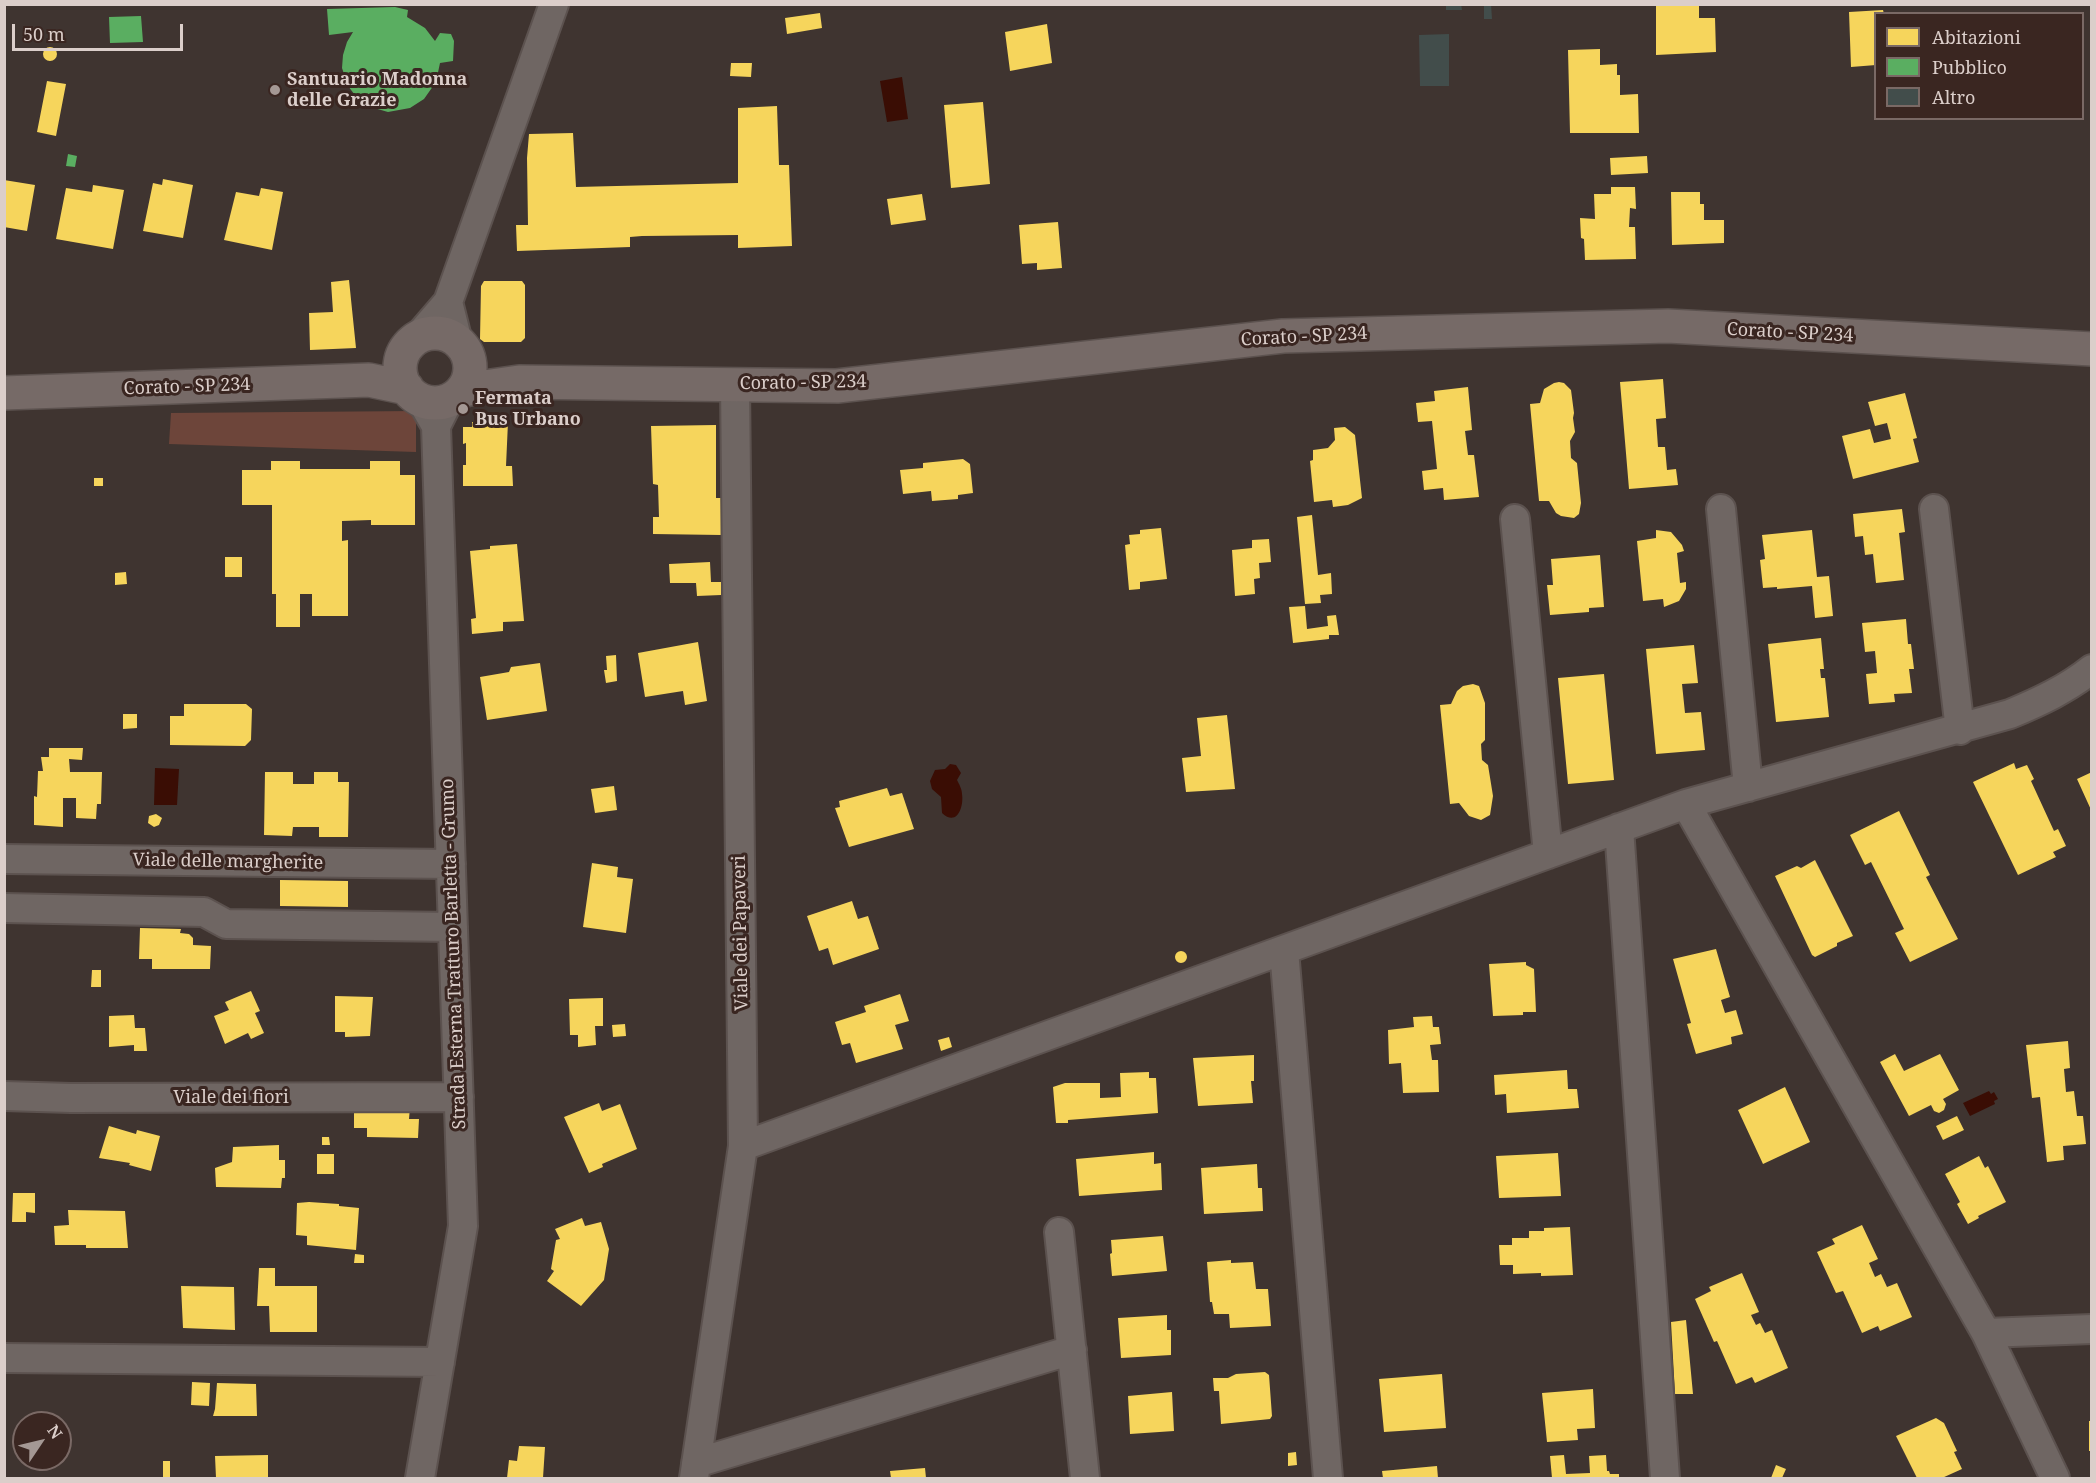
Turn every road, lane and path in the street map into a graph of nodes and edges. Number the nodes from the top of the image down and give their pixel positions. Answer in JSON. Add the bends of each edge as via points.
{"nodes":[{"id":1,"x":554,"y":4,"type":"edge"},
{"id":2,"x":448,"y":302,"type":"junction"},
{"id":3,"x":410,"y":347,"type":"junction"},
{"id":4,"x":463,"y":349,"type":"junction"},
{"id":5,"x":2091,"y":349,"type":"edge"},
{"id":6,"x":369,"y":380,"type":"junction"},
{"id":7,"x":519,"y":382,"type":"junction"},
{"id":8,"x":735,"y":384,"type":"junction"},
{"id":9,"x":4,"y":393,"type":"edge"},
{"id":10,"x":435,"y":401,"type":"junction"},
{"id":11,"x":1721,"y":509,"type":"dead end"},
{"id":12,"x":1934,"y":509,"type":"dead end"},
{"id":13,"x":1515,"y":519,"type":"dead end"},
{"id":14,"x":2091,"y":669,"type":"edge"},
{"id":15,"x":1960,"y":730,"type":"junction"},
{"id":16,"x":1748,"y":787,"type":"junction"},
{"id":17,"x":1686,"y":804,"type":"junction"},
{"id":18,"x":1619,"y":828,"type":"junction"},
{"id":19,"x":1548,"y":854,"type":"junction"},
{"id":20,"x":4,"y":859,"type":"edge"},
{"id":21,"x":451,"y":864,"type":"junction"},
{"id":22,"x":4,"y":908,"type":"edge"},
{"id":23,"x":453,"y":927,"type":"junction"},
{"id":24,"x":1284,"y":950,"type":"junction"},
{"id":25,"x":4,"y":1096,"type":"edge"},
{"id":26,"x":459,"y":1097,"type":"junction"},
{"id":27,"x":743,"y":1146,"type":"junction"},
{"id":28,"x":1059,"y":1233,"type":"dead end"},
{"id":29,"x":2091,"y":1329,"type":"edge"},
{"id":30,"x":1986,"y":1334,"type":"junction"},
{"id":31,"x":1072,"y":1350,"type":"junction"},
{"id":32,"x":4,"y":1358,"type":"edge"},
{"id":33,"x":440,"y":1362,"type":"junction"},
{"id":34,"x":695,"y":1471,"type":"edge"},
{"id":35,"x":420,"y":1479,"type":"edge"},
{"id":36,"x":1085,"y":1479,"type":"edge"},
{"id":37,"x":1328,"y":1479,"type":"edge"},
{"id":38,"x":1665,"y":1479,"type":"edge"},
{"id":39,"x":2055,"y":1479,"type":"edge"}],
"edges":[{"from":1,"to":2,"type":"street"},
{"from":2,"to":3,"type":"street"},
{"from":2,"to":4,"type":"street"},
{"from":3,"to":4,"type":"main road","name":"Corato - SP 234","via":[[427,334],[438,333],[449,336]]},
{"from":3,"to":6,"type":"main road","name":"Corato - SP 234"},
{"from":3,"to":10,"type":"main road","via":[[400,367],[402,378]]},
{"from":4,"to":7,"type":"main road","name":"Corato - SP 234"},
{"from":4,"to":10,"type":"main road","via":[[470,373]]},
{"from":5,"to":8,"type":"main road","name":"Corato - SP 234","via":[[1668,326],[1306,335],[837,387]]},
{"from":6,"to":9,"type":"main road","name":"Corato - SP 234"},
{"from":6,"to":10,"type":"main road","name":"Corato - SP 234"},
{"from":7,"to":8,"type":"main road","name":"Corato - SP 234"},
{"from":7,"to":10,"type":"main road","name":"Corato - SP 234"},
{"from":8,"to":27,"type":"street","name":"Viale dei Papaveri"},
{"from":10,"to":21,"type":"street","name":"Strada Esterna Tratturo Barletta - Grumo"},
{"from":11,"to":16,"type":"street"},
{"from":12,"to":15,"type":"street"},
{"from":13,"to":19,"type":"street"},
{"from":14,"to":15,"type":"street","via":[[2042,701]]},
{"from":15,"to":16,"type":"street"},
{"from":16,"to":17,"type":"street"},
{"from":17,"to":18,"type":"street"},
{"from":17,"to":30,"type":"street"},
{"from":18,"to":19,"type":"street"},
{"from":18,"to":38,"type":"street"},
{"from":19,"to":24,"type":"street"},
{"from":20,"to":21,"type":"street","name":"Viale delle margherite"},
{"from":21,"to":23,"type":"street","name":"Strada Esterna Tratturo Barletta - Grumo"},
{"from":22,"to":23,"type":"street","via":[[204,912],[226,924]]},
{"from":23,"to":26,"type":"street","name":"Strada Esterna Tratturo Barletta - Grumo"},
{"from":24,"to":27,"type":"street"},
{"from":24,"to":37,"type":"street"},
{"from":25,"to":26,"type":"street","name":"Viale dei fiori"},
{"from":26,"to":33,"type":"street","name":"Strada Esterna Tratturo Barletta - Grumo","via":[[463,1226]]},
{"from":27,"to":34,"type":"street","name":"Viale dei Papaveri"},
{"from":28,"to":31,"type":"street"},
{"from":29,"to":30,"type":"street"},
{"from":30,"to":39,"type":"street"},
{"from":31,"to":34,"type":"street"},
{"from":31,"to":36,"type":"street"},
{"from":32,"to":33,"type":"street"},
{"from":33,"to":35,"type":"street","name":"Strada Esterna Tratturo Barletta - Grumo"}]}
